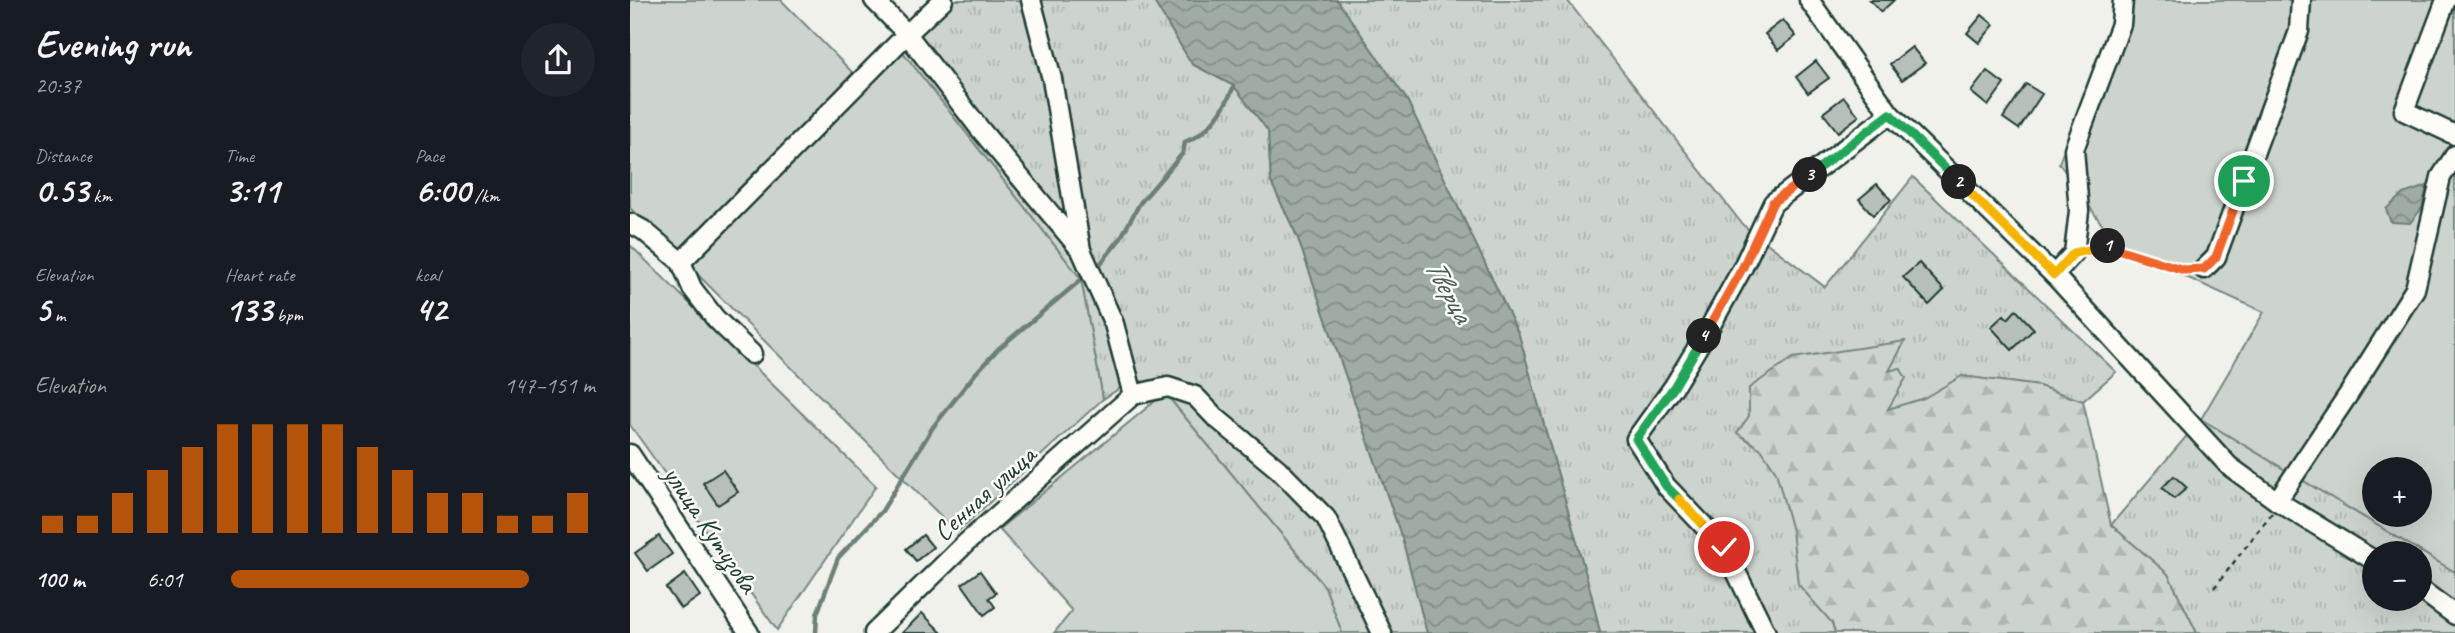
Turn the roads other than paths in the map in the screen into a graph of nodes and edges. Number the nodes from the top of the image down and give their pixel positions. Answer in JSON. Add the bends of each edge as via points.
{"nodes":[{"id":1,"x":874,"y":0,"type":"edge"},
{"id":2,"x":943,"y":0,"type":"edge"},
{"id":3,"x":1031,"y":0,"type":"edge"},
{"id":4,"x":1809,"y":0,"type":"edge"},
{"id":5,"x":2123,"y":0,"type":"edge"},
{"id":6,"x":2301,"y":0,"type":"edge"},
{"id":7,"x":2446,"y":0,"type":"edge"},
{"id":8,"x":907,"y":34,"type":"junction"},
{"id":9,"x":1890,"y":114,"type":"junction"},
{"id":10,"x":2455,"y":135,"type":"edge"},
{"id":11,"x":2455,"y":155,"type":"edge"},
{"id":12,"x":630,"y":223,"type":"edge"},
{"id":13,"x":1081,"y":250,"type":"junction"},
{"id":14,"x":681,"y":262,"type":"junction"},
{"id":15,"x":2204,"y":269,"type":"road end"},
{"id":16,"x":2054,"y":275,"type":"junction"},
{"id":17,"x":752,"y":354,"type":"dead end"},
{"id":18,"x":1133,"y":395,"type":"junction"},
{"id":19,"x":630,"y":454,"type":"edge"},
{"id":20,"x":2277,"y":501,"type":"junction"},
{"id":21,"x":2362,"y":553,"type":"edge"},
{"id":22,"x":2432,"y":598,"type":"edge"},
{"id":23,"x":2455,"y":615,"type":"edge"},
{"id":24,"x":749,"y":633,"type":"edge"},
{"id":25,"x":874,"y":633,"type":"edge"},
{"id":26,"x":1382,"y":633,"type":"edge"},
{"id":27,"x":1766,"y":633,"type":"edge"}],
"edges":[{"from":1,"to":8,"type":"street"},
{"from":2,"to":8,"type":"street"},
{"from":3,"to":13,"type":"street","via":[[1052,79]]},
{"from":4,"to":9,"type":"street"},
{"from":5,"to":16,"type":"street","via":[[2120,24],[2074,149],[2079,211],[2074,253]]},
{"from":6,"to":15,"type":"street","via":[[2299,31],[2290,56],[2216,257]]},
{"from":7,"to":10,"type":"street","via":[[2404,111]]},
{"from":8,"to":13,"type":"street"},
{"from":8,"to":14,"type":"street"},
{"from":9,"to":16,"type":"street"},
{"from":9,"to":27,"type":"street","via":[[1773,202],[1711,325],[1636,439],[1666,486],[1724,547]]},
{"from":11,"to":20,"type":"street","via":[[2441,177],[2415,289]]},
{"from":12,"to":14,"type":"street"},
{"from":13,"to":18,"type":"street","via":[[1114,324]]},
{"from":14,"to":17,"type":"street","via":[[692,288],[715,318]]},
{"from":16,"to":20,"type":"street","via":[[2229,466]]},
{"from":18,"to":25,"type":"street","name":"Сенная улица","via":[[966,543]]},
{"from":18,"to":26,"type":"street","via":[[1168,387],[1195,397],[1278,469],[1326,518]]},
{"from":19,"to":24,"type":"street","name":"улица Кутузова"},
{"from":20,"to":21,"type":"street"},
{"from":22,"to":23,"type":"street"}]}
